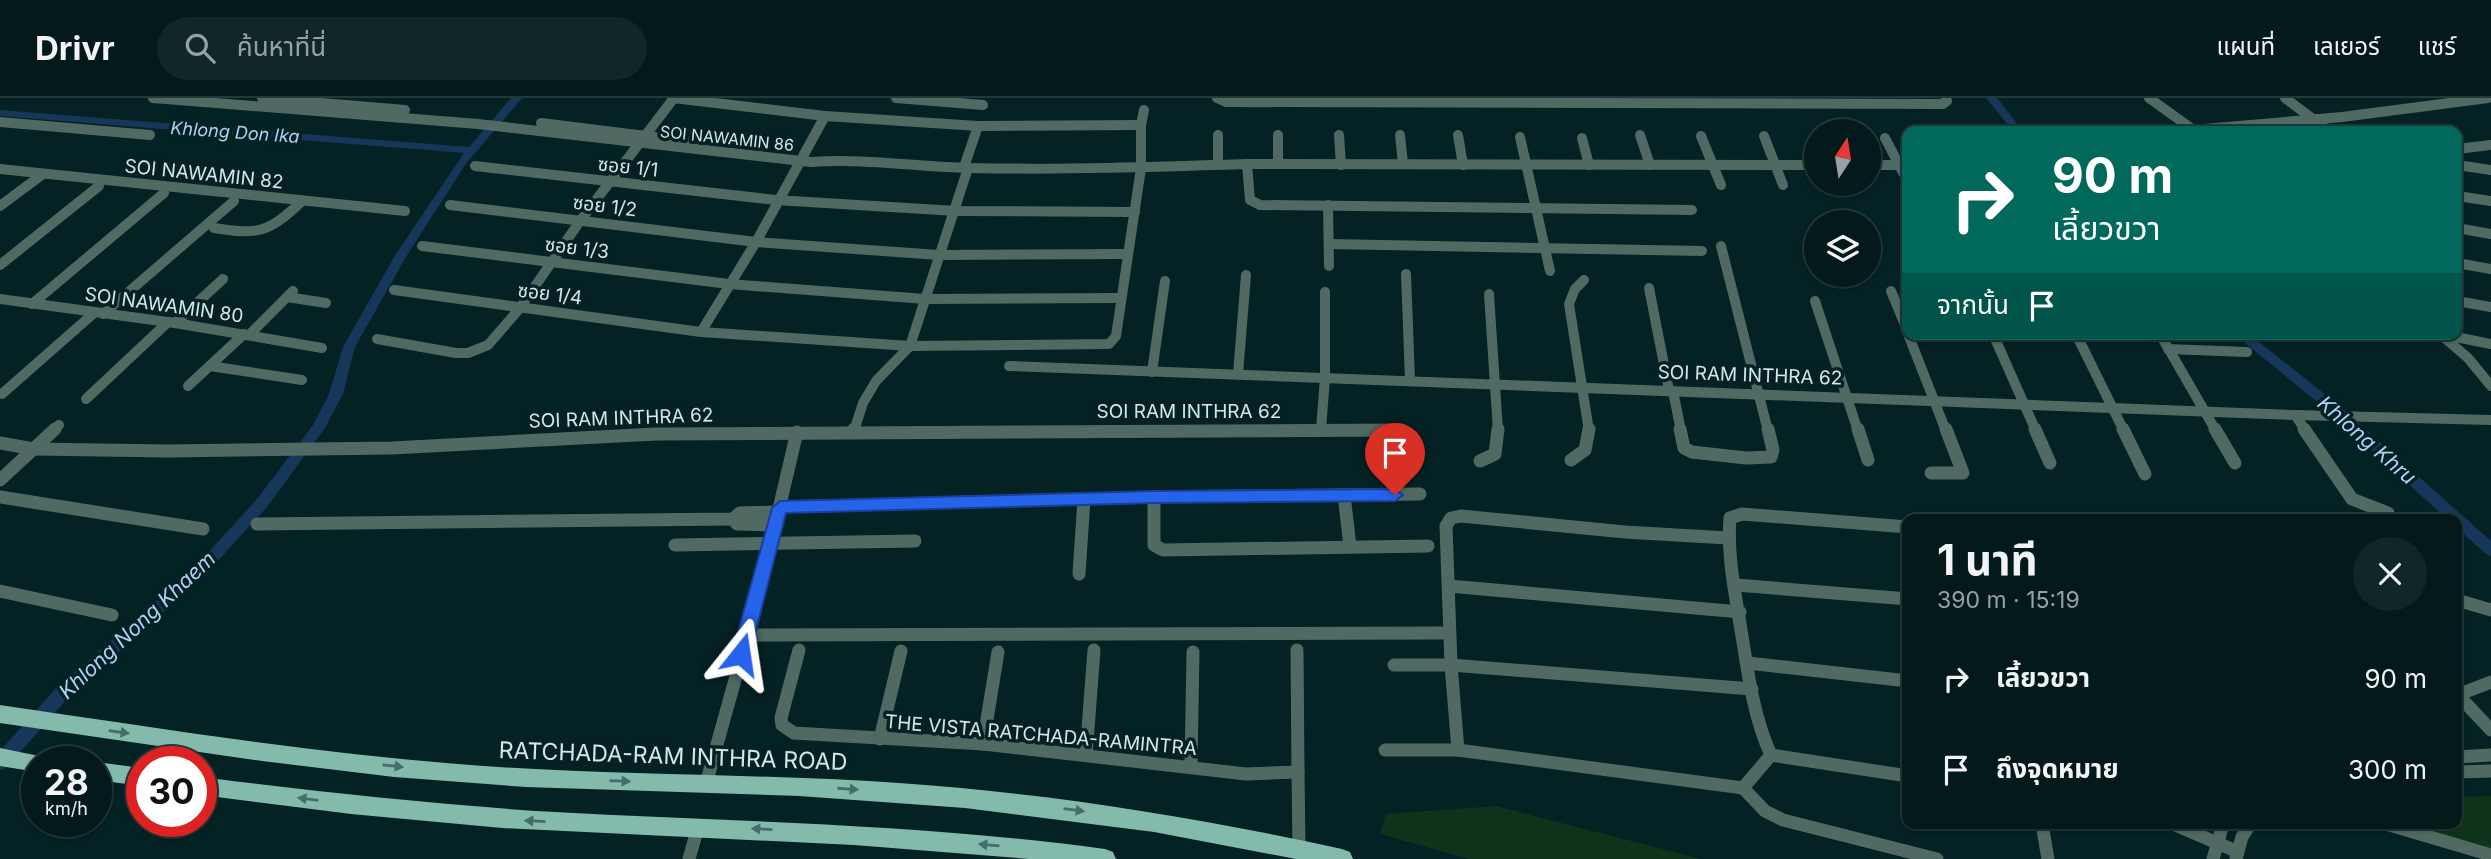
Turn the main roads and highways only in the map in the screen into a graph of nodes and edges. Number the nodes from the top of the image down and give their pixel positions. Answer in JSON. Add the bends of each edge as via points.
{"nodes":[{"id":1,"x":0,"y":714,"type":"edge"},
{"id":2,"x":217,"y":788,"type":"edge"},
{"id":3,"x":1105,"y":859,"type":"edge"},
{"id":4,"x":1342,"y":859,"type":"edge"}],
"edges":[{"from":1,"to":4,"type":"main road","name":"RATCHADA-RAM INTHRA ROAD","one_way":true,"via":[[447,772],[976,799],[1088,812]]},
{"from":3,"to":2,"type":"main road","one_way":true,"via":[[913,837],[461,815]]}]}
